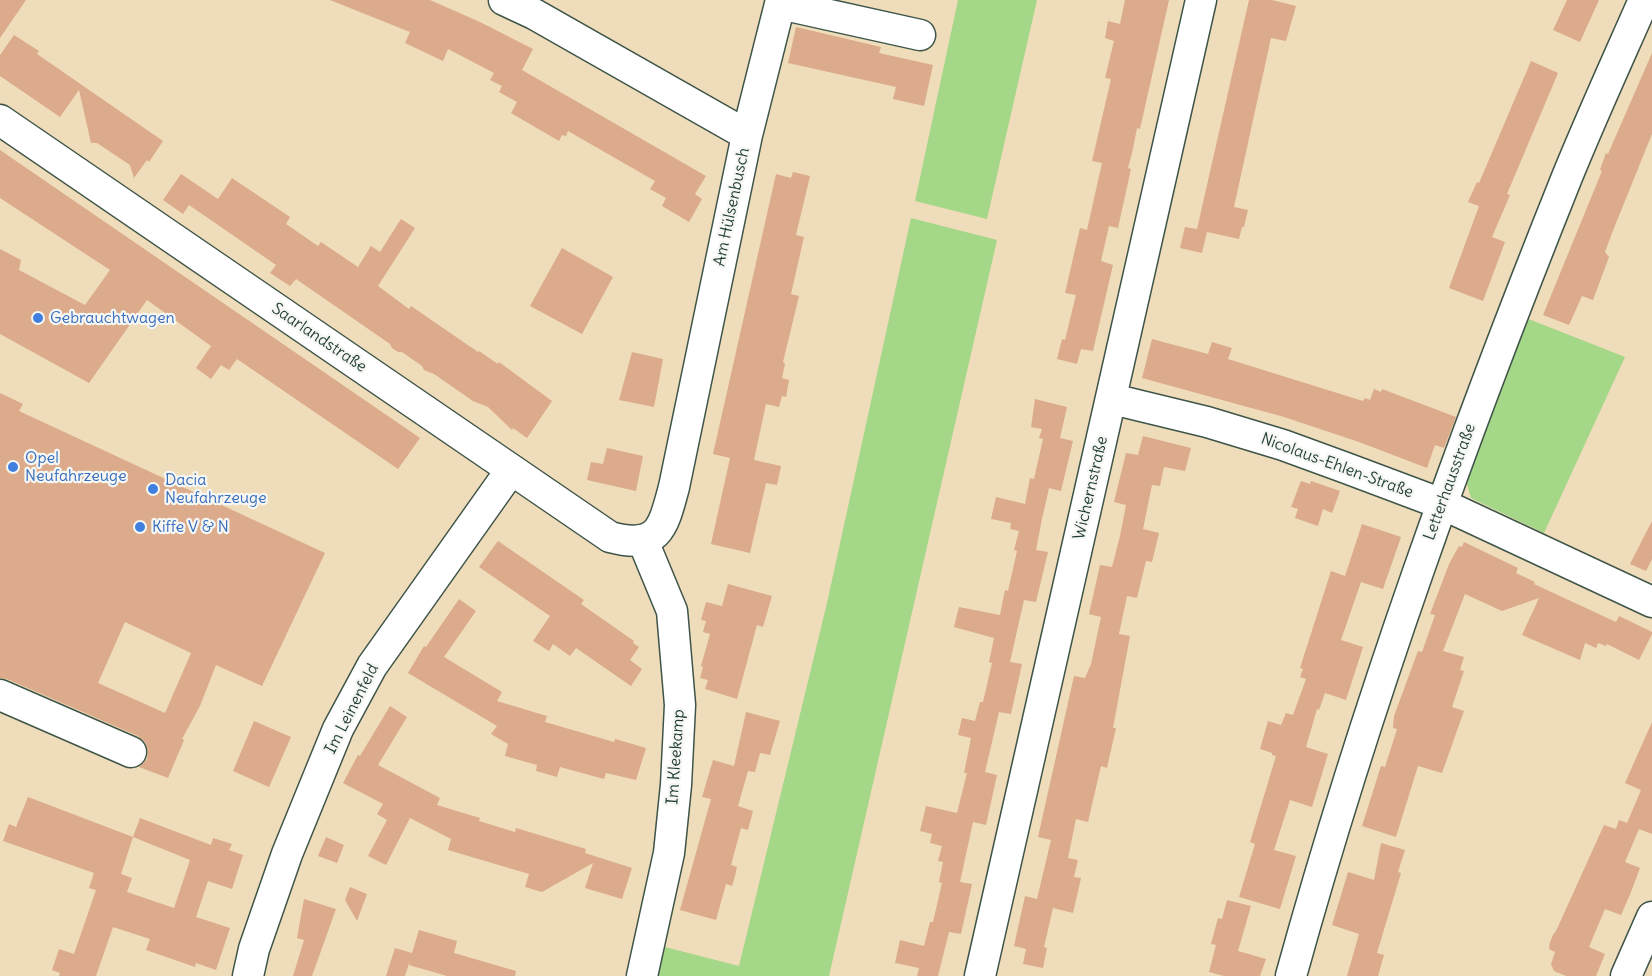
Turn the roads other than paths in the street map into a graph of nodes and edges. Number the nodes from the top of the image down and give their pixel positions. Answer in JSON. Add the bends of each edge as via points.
{"nodes":[{"id":1,"x":504,"y":0,"type":"edge"},
{"id":2,"x":1201,"y":0,"type":"edge"},
{"id":3,"x":1644,"y":0,"type":"edge"},
{"id":4,"x":781,"y":2,"type":"edge"},
{"id":5,"x":920,"y":35,"type":"dead end"},
{"id":6,"x":0,"y":120,"type":"edge"},
{"id":7,"x":747,"y":135,"type":"junction"},
{"id":8,"x":1112,"y":399,"type":"junction"},
{"id":9,"x":511,"y":470,"type":"junction"},
{"id":10,"x":1442,"y":504,"type":"junction"},
{"id":11,"x":643,"y":541,"type":"junction"},
{"id":12,"x":1652,"y":602,"type":"edge"},
{"id":13,"x":0,"y":695,"type":"edge"},
{"id":14,"x":131,"y":752,"type":"dead end"},
{"id":15,"x":1652,"y":917,"type":"edge"},
{"id":16,"x":248,"y":976,"type":"edge"},
{"id":17,"x":642,"y":976,"type":"edge"},
{"id":18,"x":980,"y":976,"type":"edge"},
{"id":19,"x":1291,"y":976,"type":"edge"},
{"id":20,"x":1626,"y":976,"type":"edge"}],
"edges":[{"from":1,"to":7,"type":"street","name":"Am Hülsenbusch"},
{"from":2,"to":8,"type":"street","name":"Wichernstraße"},
{"from":3,"to":10,"type":"street","name":"Letterhausstraße","via":[[1568,175]]},
{"from":4,"to":5,"type":"street"},
{"from":4,"to":7,"type":"street"},
{"from":6,"to":9,"type":"street","name":"Saarlandstraße"},
{"from":7,"to":11,"type":"street","name":"Am Hülsenbusch","via":[[674,487],[664,522]]},
{"from":8,"to":10,"type":"street","name":"Nicolaus-Ehlen-Straße","via":[[1282,445]]},
{"from":8,"to":18,"type":"street","name":"Wichernstraße"},
{"from":9,"to":11,"type":"street","name":"Saarlandstraße","via":[[610,537]]},
{"from":9,"to":16,"type":"street","name":"Im Leinenfeld","via":[[372,666],[338,729],[287,854]]},
{"from":10,"to":12,"type":"street","name":"Nicolaus-Ehlen-Straße"},
{"from":10,"to":19,"type":"street","name":"Letterhausstraße","via":[[1339,811]]},
{"from":11,"to":17,"type":"street","name":"Im Kleekamp","via":[[672,611],[680,705],[669,853]]},
{"from":13,"to":14,"type":"street"},
{"from":15,"to":20,"type":"street"}]}
